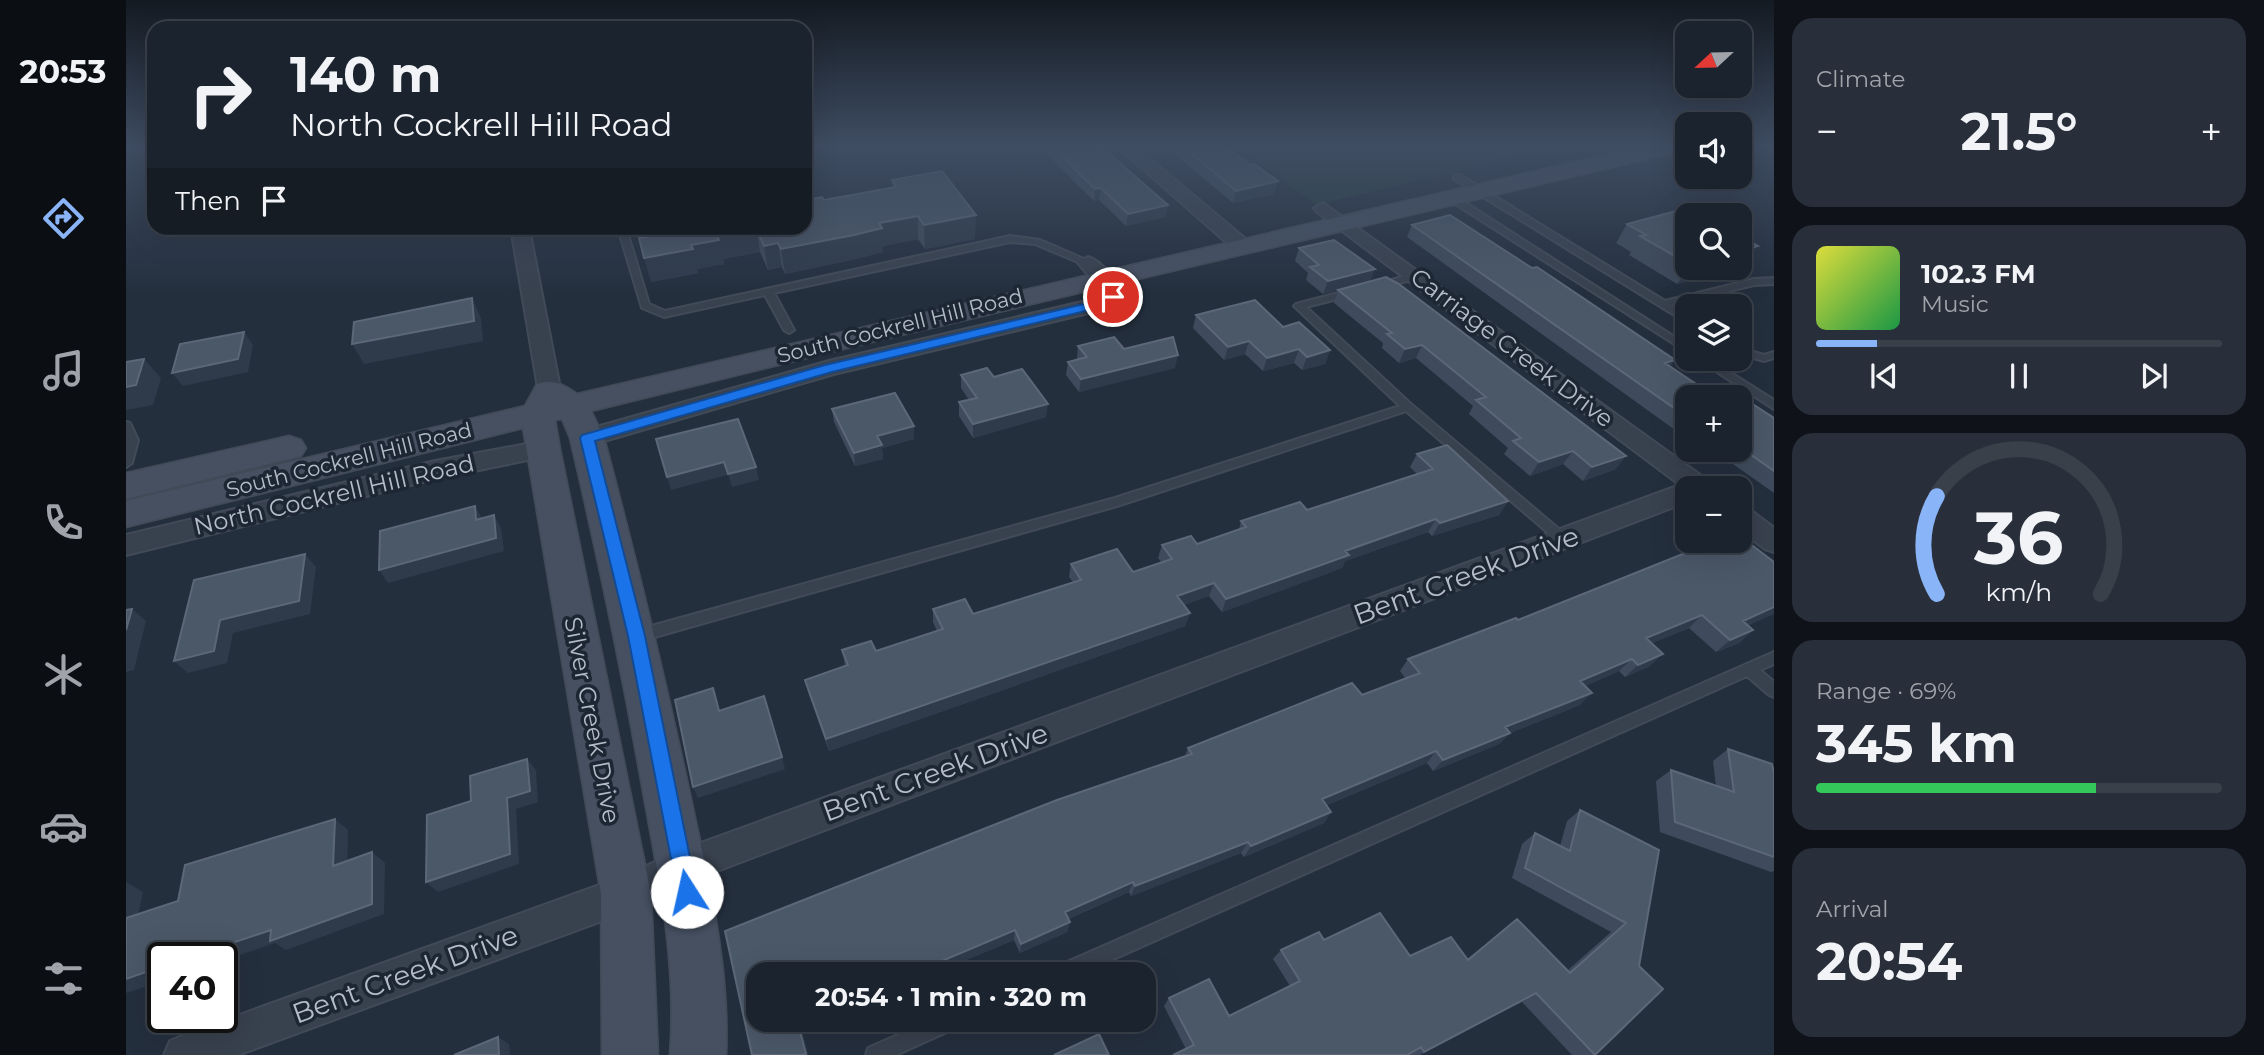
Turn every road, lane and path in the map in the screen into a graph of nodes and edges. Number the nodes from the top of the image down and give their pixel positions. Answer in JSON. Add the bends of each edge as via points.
{"nodes":[{"id":1,"x":1182,"y":194,"type":"edge"},
{"id":2,"x":1431,"y":194,"type":"edge"},
{"id":3,"x":1470,"y":194,"type":"edge"},
{"id":4,"x":1472,"y":194,"type":"edge"},
{"id":5,"x":1332,"y":215,"type":"junction"},
{"id":6,"x":521,"y":235,"type":"edge"},
{"id":7,"x":624,"y":235,"type":"edge"},
{"id":8,"x":1233,"y":238,"type":"junction"},
{"id":9,"x":1095,"y":270,"type":"junction"},
{"id":10,"x":1415,"y":276,"type":"junction"},
{"id":11,"x":1774,"y":281,"type":"edge"},
{"id":12,"x":768,"y":291,"type":"junction"},
{"id":13,"x":1664,"y":304,"type":"junction"},
{"id":14,"x":1675,"y":311,"type":"edge"},
{"id":15,"x":789,"y":330,"type":"junction"},
{"id":16,"x":1675,"y":340,"type":"edge"},
{"id":17,"x":1752,"y":354,"type":"edge"},
{"id":18,"x":1774,"y":355,"type":"edge"},
{"id":19,"x":1721,"y":371,"type":"edge"},
{"id":20,"x":1774,"y":405,"type":"edge"},
{"id":21,"x":1408,"y":407,"type":"junction"},
{"id":22,"x":558,"y":419,"type":"junction"},
{"id":23,"x":126,"y":426,"type":"edge"},
{"id":24,"x":126,"y":463,"type":"edge"},
{"id":25,"x":1684,"y":476,"type":"edge"},
{"id":26,"x":126,"y":486,"type":"edge"},
{"id":27,"x":1675,"y":497,"type":"edge"},
{"id":28,"x":126,"y":514,"type":"edge"},
{"id":29,"x":1752,"y":525,"type":"edge"},
{"id":30,"x":1563,"y":539,"type":"junction"},
{"id":31,"x":1774,"y":542,"type":"edge"},
{"id":32,"x":126,"y":545,"type":"edge"},
{"id":33,"x":636,"y":636,"type":"junction"},
{"id":34,"x":1774,"y":658,"type":"edge"},
{"id":35,"x":1749,"y":669,"type":"junction"},
{"id":36,"x":1774,"y":691,"type":"edge"},
{"id":37,"x":682,"y":867,"type":"junction"},
{"id":38,"x":626,"y":894,"type":"junction"},
{"id":39,"x":1086,"y":962,"type":"edge"},
{"id":40,"x":927,"y":1032,"type":"edge"},
{"id":41,"x":184,"y":1055,"type":"edge"},
{"id":42,"x":630,"y":1055,"type":"edge"},
{"id":43,"x":698,"y":1055,"type":"edge"},
{"id":44,"x":875,"y":1055,"type":"edge"}],
"edges":[{"from":1,"to":8,"type":"street"},
{"from":2,"to":5,"type":"main road","name":"South Cockrell Hill Road"},
{"from":3,"to":16,"type":"lane"},
{"from":4,"to":13,"type":"lane"},
{"from":5,"to":8,"type":"main road","name":"South Cockrell Hill Road"},
{"from":5,"to":10,"type":"street","name":"Carriage Creek Drive"},
{"from":6,"to":22,"type":"street","name":"Silver Creek Drive"},
{"from":7,"to":12,"type":"lane","via":[[645,306],[664,314]]},
{"from":8,"to":9,"type":"main road","name":"South Cockrell Hill Road"},
{"from":9,"to":12,"type":"lane","via":[[1037,242],[1010,239]]},
{"from":9,"to":15,"type":"main road","name":"South Cockrell Hill Road"},
{"from":9,"to":22,"type":"main road","name":"South Cockrell Hill Road"},
{"from":10,"to":21,"type":"lane","via":[[1299,306]]},
{"from":10,"to":25,"type":"street","name":"Carriage Creek Drive"},
{"from":11,"to":13,"type":"lane"},
{"from":12,"to":15,"type":"lane"},
{"from":13,"to":14,"type":"lane"},
{"from":15,"to":22,"type":"main road","name":"South Cockrell Hill Road"},
{"from":17,"to":18,"type":"lane"},
{"from":19,"to":20,"type":"lane"},
{"from":21,"to":30,"type":"lane"},
{"from":21,"to":33,"type":"lane","via":[[1117,502]]},
{"from":22,"to":26,"type":"main road","name":"South Cockrell Hill Road"},
{"from":22,"to":28,"type":"main road","name":"South Cockrell Hill Road"},
{"from":22,"to":32,"type":"street","name":"North Cockrell Hill Road","via":[[435,470]]},
{"from":22,"to":33,"type":"main road","name":"Silver Creek Drive"},
{"from":22,"to":38,"type":"main road","name":"Silver Creek Drive"},
{"from":23,"to":24,"type":"lane","via":[[132,440]]},
{"from":27,"to":30,"type":"street","name":"Bent Creek Drive"},
{"from":29,"to":31,"type":"street"},
{"from":30,"to":37,"type":"street","name":"Bent Creek Drive"},
{"from":33,"to":37,"type":"main road","name":"Silver Creek Drive"},
{"from":34,"to":35,"type":"lane"},
{"from":35,"to":36,"type":"lane"},
{"from":35,"to":39,"type":"lane"},
{"from":37,"to":38,"type":"street","name":"Bent Creek Drive"},
{"from":37,"to":43,"type":"main road","name":"Silver Creek Drive","via":[[696,943]]},
{"from":38,"to":41,"type":"street","name":"Bent Creek Drive"},
{"from":38,"to":42,"type":"main road","name":"Silver Creek Drive"},
{"from":40,"to":44,"type":"lane"}]}
